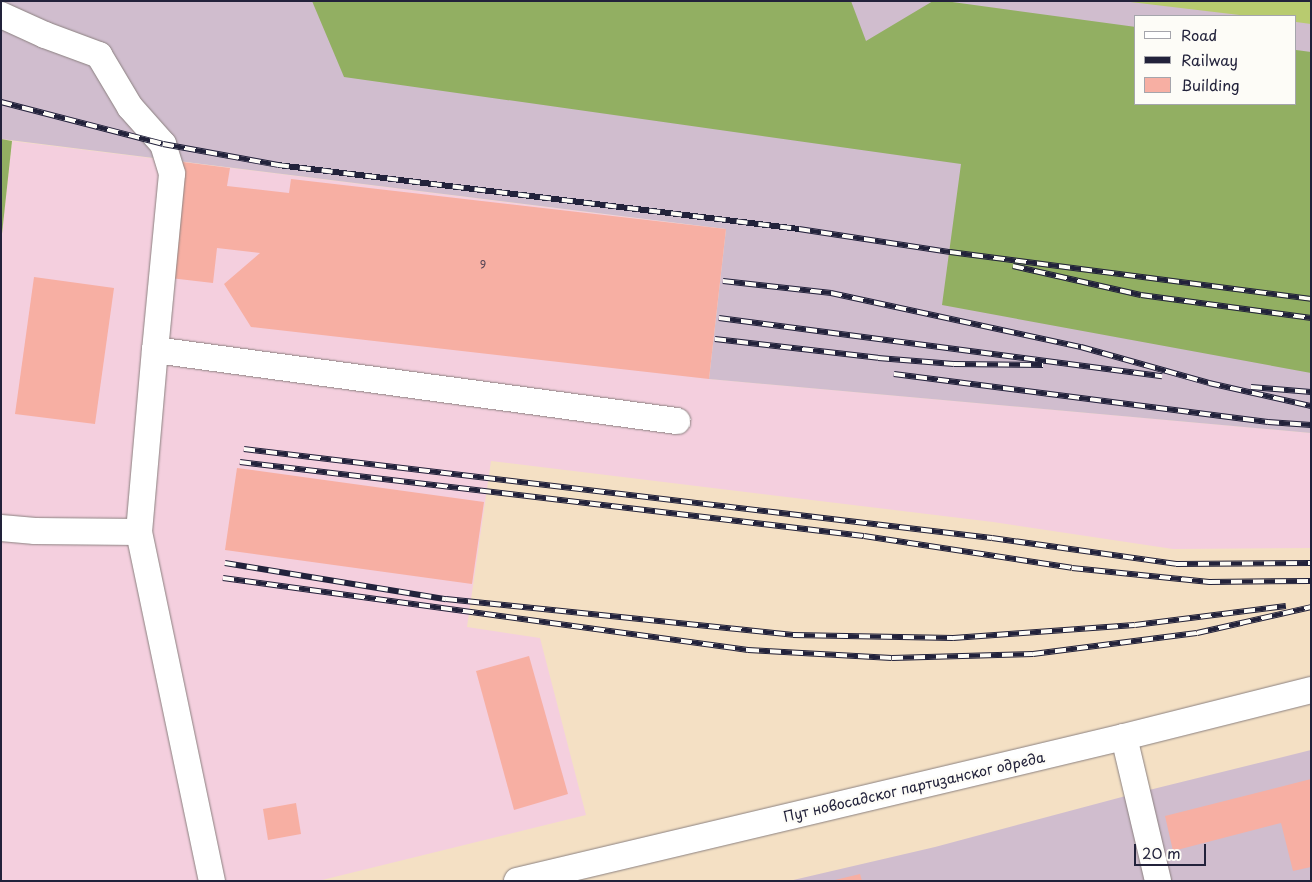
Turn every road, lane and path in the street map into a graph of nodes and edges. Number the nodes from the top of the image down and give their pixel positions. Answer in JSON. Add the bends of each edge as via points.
{"nodes":[{"id":1,"x":1,"y":15,"type":"edge"},
{"id":2,"x":156,"y":350,"type":"junction"},
{"id":3,"x":677,"y":421,"type":"dead end"},
{"id":4,"x":1,"y":528,"type":"edge"},
{"id":5,"x":139,"y":532,"type":"junction"},
{"id":6,"x":1311,"y":690,"type":"edge"},
{"id":7,"x":1124,"y":737,"type":"junction"},
{"id":8,"x":212,"y":881,"type":"edge"},
{"id":9,"x":517,"y":881,"type":"edge"},
{"id":10,"x":1158,"y":881,"type":"edge"}],
"edges":[{"from":1,"to":2,"type":"street","via":[[99,55],[130,107],[163,144],[172,174]]},
{"from":2,"to":3,"type":"street"},
{"from":2,"to":5,"type":"street"},
{"from":4,"to":5,"type":"street","via":[[35,532]]},
{"from":5,"to":8,"type":"street"},
{"from":6,"to":7,"type":"street","name":"Пут новосадског партизанског одреда"},
{"from":7,"to":9,"type":"street","name":"Пут новосадског партизанског одреда"},
{"from":7,"to":10,"type":"street"}]}
